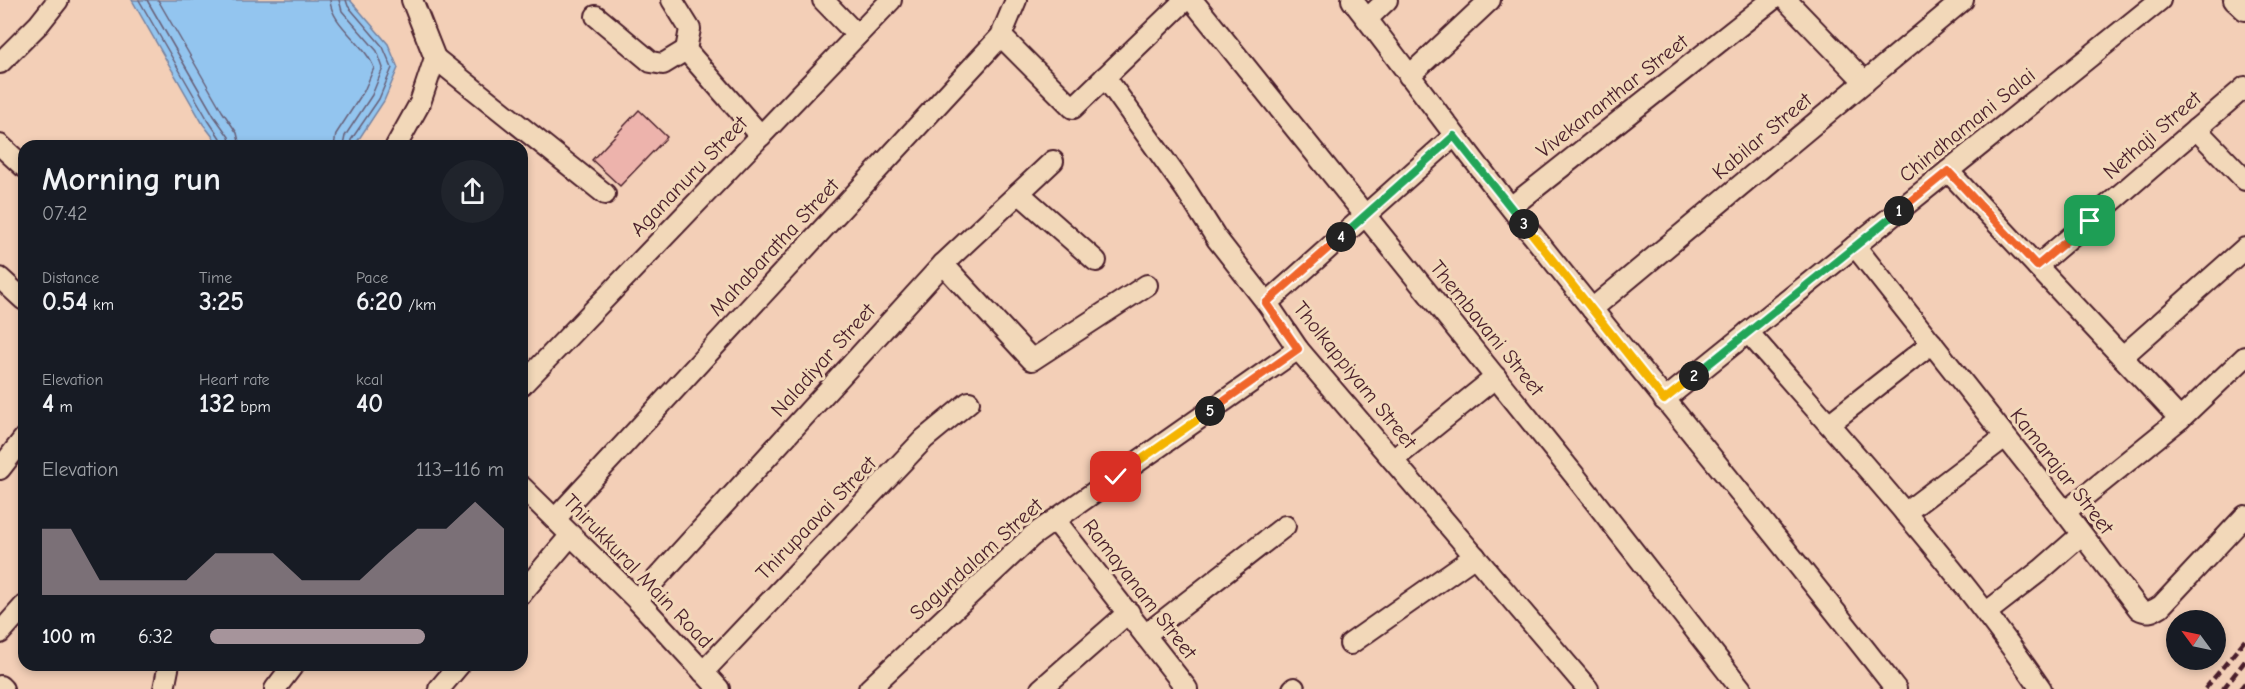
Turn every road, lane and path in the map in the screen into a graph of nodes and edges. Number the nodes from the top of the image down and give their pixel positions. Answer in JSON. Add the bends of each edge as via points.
{"nodes":[{"id":1,"x":58,"y":0,"type":"edge"},
{"id":2,"x":412,"y":0,"type":"edge"},
{"id":3,"x":672,"y":0,"type":"edge"},
{"id":4,"x":823,"y":0,"type":"edge"},
{"id":5,"x":891,"y":0,"type":"edge"},
{"id":6,"x":1016,"y":0,"type":"edge"},
{"id":7,"x":1185,"y":0,"type":"edge"},
{"id":8,"x":1192,"y":0,"type":"edge"},
{"id":9,"x":1352,"y":0,"type":"edge"},
{"id":10,"x":1387,"y":0,"type":"edge"},
{"id":11,"x":1490,"y":0,"type":"edge"},
{"id":12,"x":1772,"y":0,"type":"edge"},
{"id":13,"x":1786,"y":0,"type":"edge"},
{"id":14,"x":1963,"y":0,"type":"edge"},
{"id":15,"x":2160,"y":0,"type":"edge"},
{"id":16,"x":2234,"y":0,"type":"edge"},
{"id":17,"x":2245,"y":10,"type":"edge"},
{"id":18,"x":596,"y":16,"type":"dead end"},
{"id":19,"x":1367,"y":19,"type":"junction"},
{"id":20,"x":857,"y":35,"type":"junction"},
{"id":21,"x":1001,"y":36,"type":"junction"},
{"id":22,"x":686,"y":50,"type":"junction"},
{"id":23,"x":435,"y":58,"type":"junction"},
{"id":24,"x":0,"y":63,"type":"edge"},
{"id":25,"x":1409,"y":76,"type":"junction"},
{"id":26,"x":1105,"y":77,"type":"junction"},
{"id":27,"x":1865,"y":82,"type":"junction"},
{"id":28,"x":2245,"y":87,"type":"edge"},
{"id":29,"x":2196,"y":129,"type":"junction"},
{"id":30,"x":761,"y":136,"type":"junction"},
{"id":31,"x":1454,"y":136,"type":"junction"},
{"id":32,"x":399,"y":140,"type":"edge"},
{"id":33,"x":0,"y":145,"type":"edge"},
{"id":34,"x":1053,"y":161,"type":"dead end"},
{"id":35,"x":18,"y":162,"type":"edge"},
{"id":36,"x":1948,"y":171,"type":"junction"},
{"id":37,"x":2245,"y":180,"type":"edge"},
{"id":38,"x":1019,"y":193,"type":"junction"},
{"id":39,"x":605,"y":194,"type":"dead end"},
{"id":40,"x":1511,"y":207,"type":"junction"},
{"id":41,"x":1366,"y":215,"type":"junction"},
{"id":42,"x":1855,"y":246,"type":"junction"},
{"id":43,"x":2245,"y":248,"type":"edge"},
{"id":44,"x":1096,"y":261,"type":"dead end"},
{"id":45,"x":943,"y":264,"type":"junction"},
{"id":46,"x":2037,"y":266,"type":"junction"},
{"id":47,"x":0,"y":278,"type":"edge"},
{"id":48,"x":1147,"y":285,"type":"dead end"},
{"id":49,"x":18,"y":294,"type":"edge"},
{"id":50,"x":1266,"y":303,"type":"junction"},
{"id":51,"x":1592,"y":309,"type":"junction"},
{"id":52,"x":1748,"y":332,"type":"junction"},
{"id":53,"x":1932,"y":343,"type":"junction"},
{"id":54,"x":1298,"y":349,"type":"junction"},
{"id":55,"x":2122,"y":357,"type":"junction"},
{"id":56,"x":2245,"y":357,"type":"edge"},
{"id":57,"x":1496,"y":377,"type":"junction"},
{"id":58,"x":528,"y":379,"type":"edge"},
{"id":59,"x":1664,"y":400,"type":"junction"},
{"id":60,"x":969,"y":402,"type":"dead end"},
{"id":61,"x":2180,"y":419,"type":"junction"},
{"id":62,"x":1829,"y":424,"type":"junction"},
{"id":63,"x":2005,"y":436,"type":"junction"},
{"id":64,"x":18,"y":446,"type":"edge"},
{"id":65,"x":1393,"y":459,"type":"junction"},
{"id":66,"x":0,"y":469,"type":"edge"},
{"id":67,"x":528,"y":493,"type":"edge"},
{"id":68,"x":2065,"y":512,"type":"junction"},
{"id":69,"x":1905,"y":513,"type":"junction"},
{"id":70,"x":2245,"y":516,"type":"edge"},
{"id":71,"x":555,"y":519,"type":"junction"},
{"id":72,"x":1055,"y":519,"type":"junction"},
{"id":73,"x":1285,"y":526,"type":"dead end"},
{"id":74,"x":571,"y":535,"type":"junction"},
{"id":75,"x":2081,"y":535,"type":"junction"},
{"id":76,"x":1475,"y":556,"type":"junction"},
{"id":77,"x":528,"y":585,"type":"edge"},
{"id":78,"x":637,"y":600,"type":"junction"},
{"id":79,"x":1129,"y":612,"type":"junction"},
{"id":80,"x":1987,"y":612,"type":"junction"},
{"id":81,"x":18,"y":613,"type":"edge"},
{"id":82,"x":0,"y":633,"type":"edge"},
{"id":83,"x":1145,"y":635,"type":"junction"},
{"id":84,"x":1350,"y":644,"type":"dead end"},
{"id":85,"x":168,"y":671,"type":"edge"},
{"id":86,"x":289,"y":671,"type":"edge"},
{"id":87,"x":454,"y":671,"type":"edge"},
{"id":88,"x":703,"y":672,"type":"junction"},
{"id":89,"x":0,"y":686,"type":"edge"},
{"id":90,"x":3,"y":689,"type":"edge"},
{"id":91,"x":164,"y":689,"type":"edge"},
{"id":92,"x":275,"y":689,"type":"edge"},
{"id":93,"x":439,"y":689,"type":"edge"},
{"id":94,"x":719,"y":689,"type":"edge"},
{"id":95,"x":869,"y":689,"type":"edge"},
{"id":96,"x":1041,"y":689,"type":"edge"},
{"id":97,"x":1187,"y":689,"type":"edge"},
{"id":98,"x":1588,"y":689,"type":"edge"},
{"id":99,"x":1741,"y":689,"type":"edge"},
{"id":100,"x":1896,"y":689,"type":"edge"},
{"id":101,"x":2041,"y":689,"type":"edge"}],
"edges":[{"from":1,"to":24,"type":"street"},
{"from":2,"to":23,"type":"street"},
{"from":3,"to":22,"type":"street","via":[[690,29]]},
{"from":4,"to":20,"type":"street"},
{"from":5,"to":20,"type":"street","name":"Agananuru Street"},
{"from":6,"to":21,"type":"street","name":"Mahabaratha Street"},
{"from":7,"to":26,"type":"street"},
{"from":8,"to":41,"type":"street","name":"Thembavani Street"},
{"from":9,"to":19,"type":"street"},
{"from":10,"to":19,"type":"street"},
{"from":11,"to":25,"type":"street"},
{"from":12,"to":40,"type":"street","name":"Vivekananthar Street"},
{"from":13,"to":27,"type":"street"},
{"from":14,"to":27,"type":"street","name":"Kabilar Street"},
{"from":15,"to":36,"type":"street","name":"Chindhamani Salai"},
{"from":16,"to":17,"type":"street"},
{"from":18,"to":22,"type":"street","via":[[651,62],[663,64]]},
{"from":19,"to":25,"type":"street"},
{"from":20,"to":30,"type":"street","name":"Agananuru Street"},
{"from":21,"to":26,"type":"street","via":[[1073,108]]},
{"from":21,"to":71,"type":"street","name":"Mahabaratha Street"},
{"from":22,"to":30,"type":"street"},
{"from":23,"to":32,"type":"street","via":[[420,103]]},
{"from":23,"to":39,"type":"street"},
{"from":25,"to":31,"type":"street"},
{"from":26,"to":50,"type":"street","name":"Tholkappiyam Street"},
{"from":27,"to":51,"type":"street","name":"Kabilar Street"},
{"from":28,"to":29,"type":"street","name":"Nethaji Street"},
{"from":29,"to":37,"type":"street"},
{"from":29,"to":46,"type":"street","name":"Nethaji Street"},
{"from":30,"to":58,"type":"street","name":"Agananuru Street"},
{"from":31,"to":40,"type":"street"},
{"from":31,"to":41,"type":"street"},
{"from":33,"to":35,"type":"street"},
{"from":34,"to":38,"type":"street","name":"Naladiyar Street"},
{"from":36,"to":42,"type":"street","name":"Chindhamani Salai"},
{"from":36,"to":46,"type":"street"},
{"from":38,"to":44,"type":"street"},
{"from":38,"to":45,"type":"street","name":"Naladiyar Street"},
{"from":40,"to":51,"type":"street"},
{"from":41,"to":50,"type":"street"},
{"from":41,"to":57,"type":"street","name":"Thembavani Street"},
{"from":42,"to":52,"type":"street","name":"Chindhamani Salai"},
{"from":42,"to":53,"type":"street","name":"Kamarajar Street"},
{"from":43,"to":55,"type":"street"},
{"from":45,"to":48,"type":"street","via":[[1032,360]]},
{"from":45,"to":78,"type":"street","name":"Naladiyar Street"},
{"from":46,"to":55,"type":"street"},
{"from":47,"to":49,"type":"street"},
{"from":50,"to":54,"type":"street","name":"Tholkappiyam Street"},
{"from":51,"to":59,"type":"street"},
{"from":52,"to":59,"type":"street","name":"Chindhamani Salai"},
{"from":52,"to":62,"type":"street"},
{"from":53,"to":62,"type":"street"},
{"from":53,"to":63,"type":"street","name":"Kamarajar Street"},
{"from":54,"to":65,"type":"street","name":"Tholkappiyam Street"},
{"from":54,"to":72,"type":"street","name":"Sagundalam Street"},
{"from":55,"to":61,"type":"street"},
{"from":56,"to":61,"type":"street"},
{"from":57,"to":65,"type":"street"},
{"from":57,"to":99,"type":"street","name":"Thembavani Street"},
{"from":59,"to":100,"type":"street"},
{"from":60,"to":88,"type":"street","name":"Thirupaavai Street","via":[[924,439]]},
{"from":61,"to":68,"type":"street"},
{"from":62,"to":69,"type":"street"},
{"from":63,"to":68,"type":"street","name":"Kamarajar Street"},
{"from":63,"to":69,"type":"street"},
{"from":64,"to":66,"type":"street"},
{"from":65,"to":76,"type":"street","name":"Tholkappiyam Street"},
{"from":67,"to":71,"type":"street","name":"Thirukkural Main Road"},
{"from":68,"to":75,"type":"street","name":"Kamarajar Street"},
{"from":69,"to":80,"type":"street"},
{"from":70,"to":75,"type":"street","name":"Kamarajar Street","via":[[2167,600],[2145,613]]},
{"from":71,"to":74,"type":"street","name":"Thirukkural Main Road"},
{"from":72,"to":79,"type":"street","name":"Ramayanam Street"},
{"from":72,"to":95,"type":"street","name":"Sagundalam Street"},
{"from":73,"to":83,"type":"street"},
{"from":74,"to":77,"type":"street"},
{"from":74,"to":78,"type":"street","name":"Thirukkural Main Road"},
{"from":75,"to":80,"type":"street"},
{"from":76,"to":84,"type":"street"},
{"from":76,"to":98,"type":"street","name":"Tholkappiyam Street"},
{"from":78,"to":88,"type":"street","name":"Thirukkural Main Road"},
{"from":79,"to":83,"type":"street","name":"Ramayanam Street"},
{"from":79,"to":96,"type":"street"},
{"from":80,"to":101,"type":"street"},
{"from":81,"to":82,"type":"street"},
{"from":83,"to":97,"type":"street","name":"Ramayanam Street"},
{"from":85,"to":91,"type":"street"},
{"from":86,"to":92,"type":"street"},
{"from":87,"to":93,"type":"street"},
{"from":88,"to":94,"type":"street","name":"Thirukkural Main Road"},
{"from":89,"to":90,"type":"street"}]}
